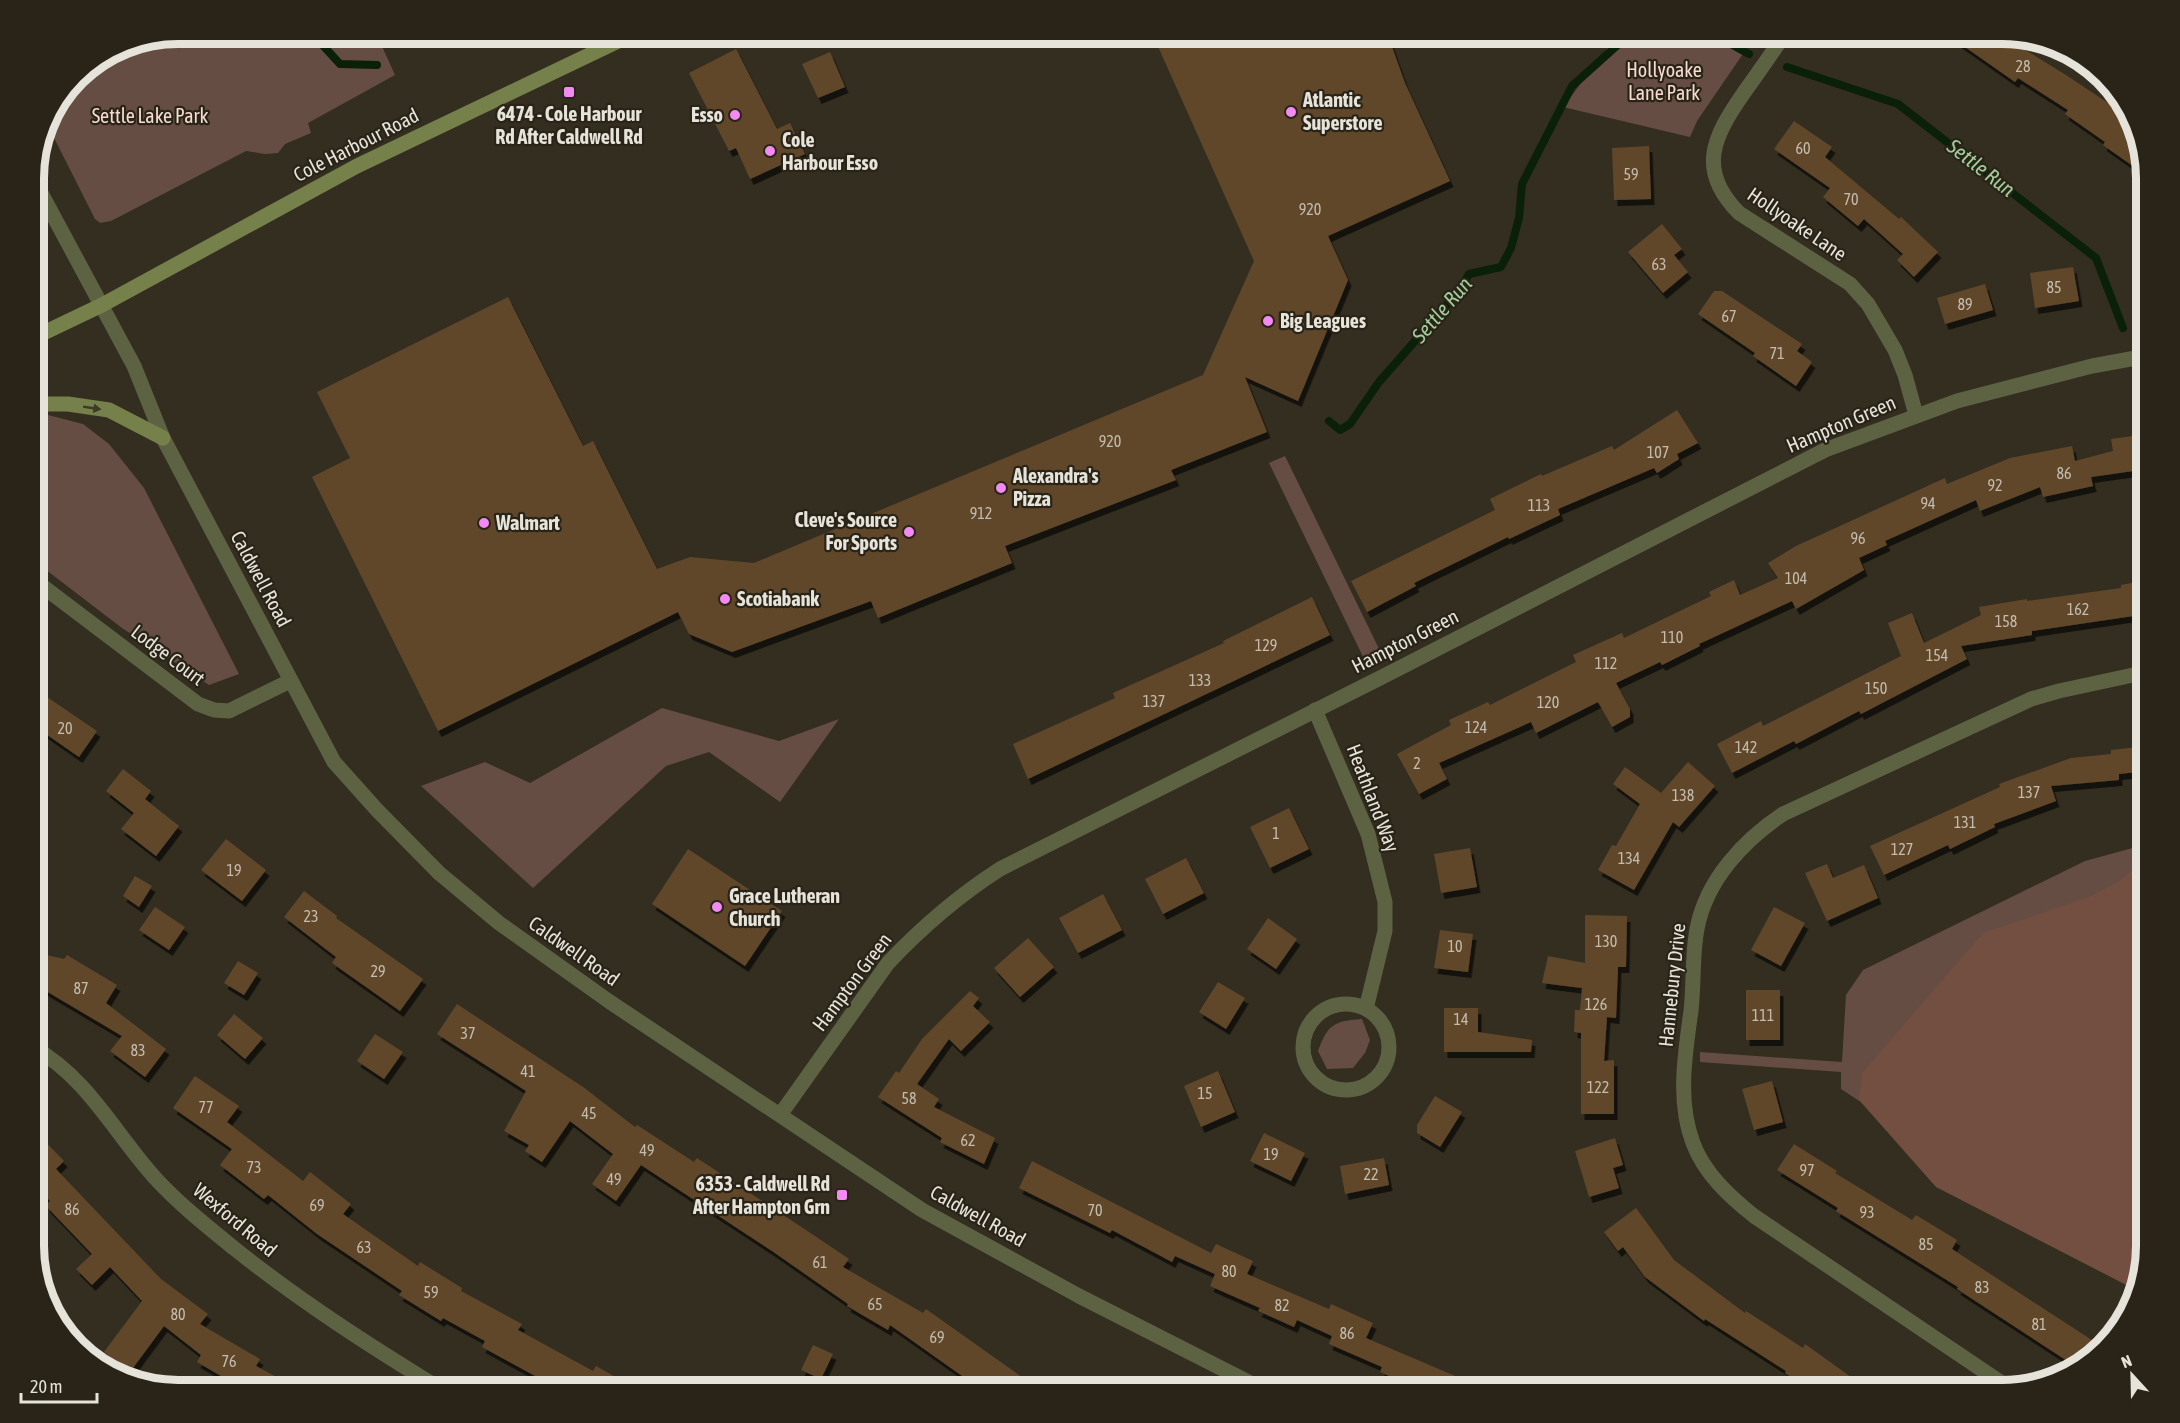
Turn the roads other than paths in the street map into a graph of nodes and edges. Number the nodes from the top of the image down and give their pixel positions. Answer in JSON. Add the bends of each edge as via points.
{"nodes":[{"id":1,"x":612,"y":44,"type":"edge"},
{"id":2,"x":1778,"y":44,"type":"edge"},
{"id":3,"x":44,"y":198,"type":"edge"},
{"id":4,"x":102,"y":306,"type":"junction"},
{"id":5,"x":44,"y":333,"type":"edge"},
{"id":6,"x":2136,"y":358,"type":"edge"},
{"id":7,"x":44,"y":404,"type":"edge"},
{"id":8,"x":1916,"y":415,"type":"junction"},
{"id":9,"x":163,"y":438,"type":"junction"},
{"id":10,"x":44,"y":587,"type":"edge"},
{"id":11,"x":2136,"y":674,"type":"edge"},
{"id":12,"x":290,"y":681,"type":"junction"},
{"id":13,"x":1315,"y":710,"type":"junction"},
{"id":14,"x":1366,"y":1009,"type":"junction"},
{"id":15,"x":44,"y":1054,"type":"edge"},
{"id":16,"x":780,"y":1115,"type":"junction"},
{"id":17,"x":424,"y":1379,"type":"edge"},
{"id":18,"x":1242,"y":1379,"type":"edge"},
{"id":19,"x":1996,"y":1379,"type":"edge"}],
"edges":[{"from":1,"to":4,"type":"main road","name":"Cole Harbour Road","via":[[357,166]]},
{"from":2,"to":8,"type":"street","name":"Hollyoake Lane","via":[[1721,128],[1714,153],[1717,181],[1725,198],[1739,213],[1850,284],[1868,304],[1895,350]]},
{"from":3,"to":4,"type":"street","name":"Caldwell Road"},
{"from":4,"to":5,"type":"main road","name":"Cole Harbour Road"},
{"from":4,"to":9,"type":"street","name":"Caldwell Road","via":[[134,366]]},
{"from":6,"to":8,"type":"street","name":"Hampton Green","via":[[2018,384]]},
{"from":7,"to":9,"type":"main road","one_way":true,"via":[[109,410]]},
{"from":8,"to":13,"type":"street","name":"Hampton Green","via":[[1825,450]]},
{"from":9,"to":12,"type":"street","name":"Caldwell Road"},
{"from":10,"to":12,"type":"street","name":"Lodge Court","via":[[198,704],[229,711]]},
{"from":11,"to":19,"type":"street","name":"Hannebury Drive","via":[[2031,699],[1783,814],[1758,832],[1730,861],[1708,897],[1697,929],[1684,1100],[1693,1142],[1703,1164],[1754,1215]]},
{"from":12,"to":16,"type":"street","name":"Caldwell Road","via":[[334,762],[439,873],[610,1002]]},
{"from":13,"to":14,"type":"street","name":"Heathland Way","via":[[1368,834],[1385,902],[1385,932]]},
{"from":13,"to":16,"type":"street","name":"Hampton Green","via":[[1000,869],[967,890],[888,963]]},
{"from":14,"to":14,"type":"street","via":[[1386,1031],[1389,1046],[1383,1069],[1374,1081],[1360,1088],[1345,1090],[1326,1085],[1306,1064],[1303,1046],[1308,1027],[1320,1012],[1338,1005]]},
{"from":15,"to":17,"type":"street","name":"Wexford Road","via":[[79,1082],[156,1179],[210,1229],[279,1284]]},
{"from":16,"to":18,"type":"street","name":"Caldwell Road","via":[[922,1210]]}]}
